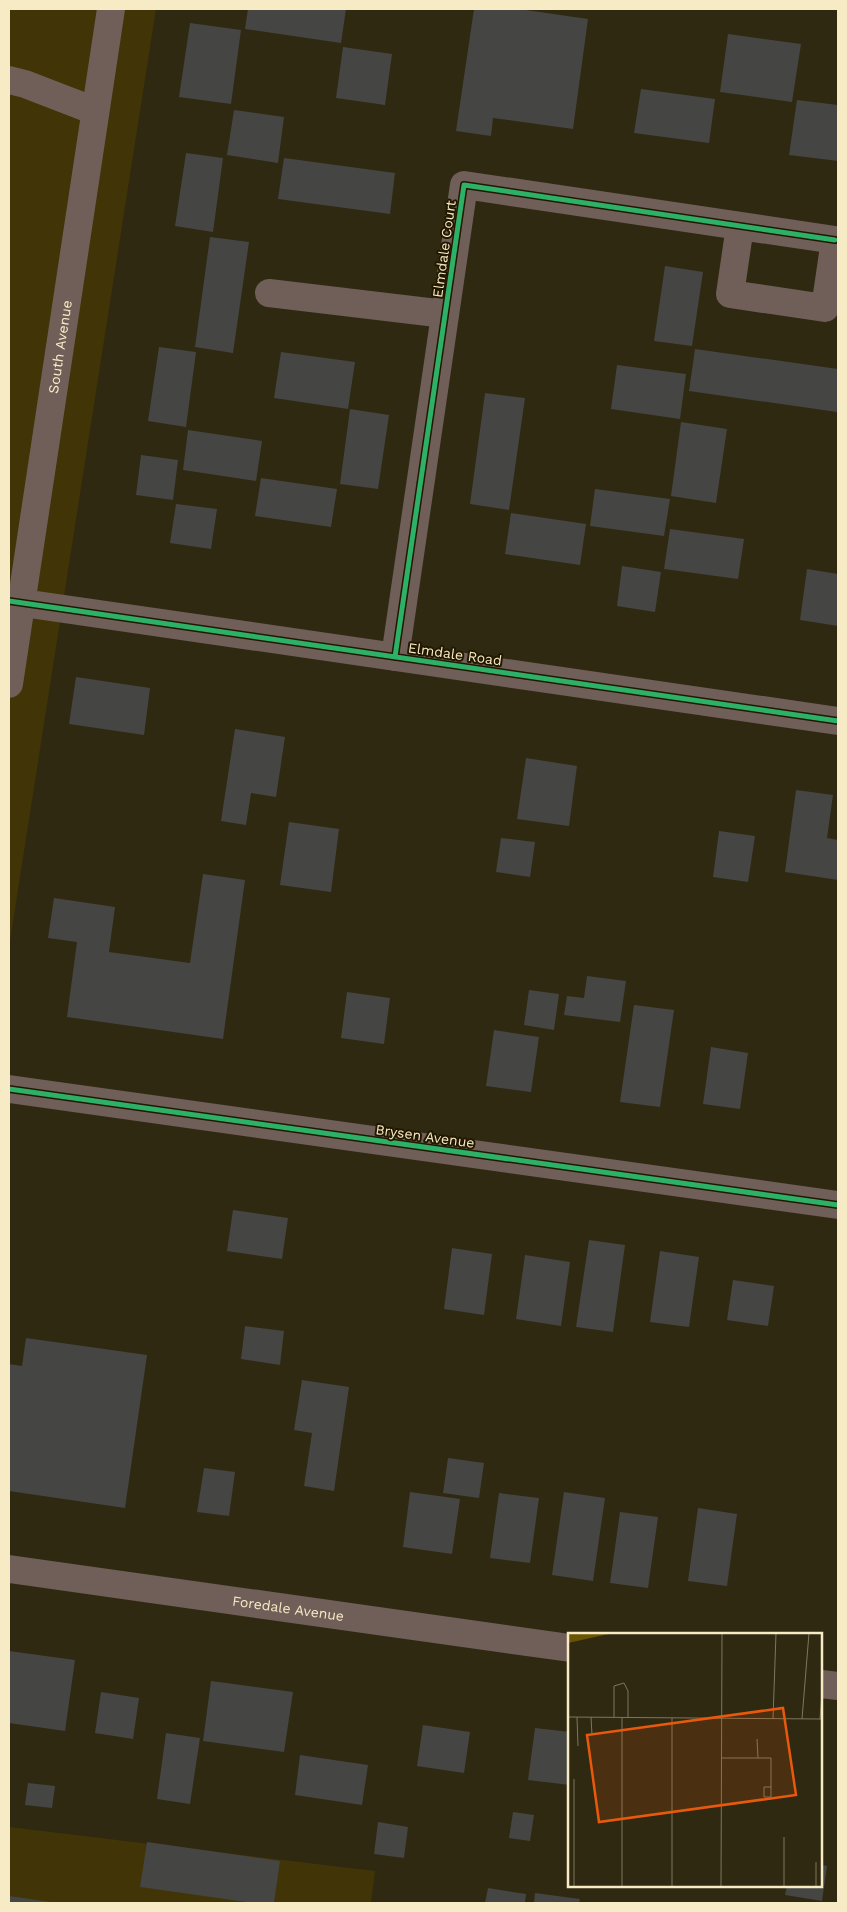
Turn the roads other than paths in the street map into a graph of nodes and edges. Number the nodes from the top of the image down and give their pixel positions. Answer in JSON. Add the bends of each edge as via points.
{"nodes":[{"id":1,"x":111,"y":9,"type":"edge"},
{"id":2,"x":9,"y":80,"type":"edge"},
{"id":3,"x":95,"y":111,"type":"junction"},
{"id":4,"x":740,"y":226,"type":"junction"},
{"id":5,"x":269,"y":294,"type":"dead end"},
{"id":6,"x":445,"y":314,"type":"junction"},
{"id":7,"x":15,"y":602,"type":"edge"},
{"id":8,"x":395,"y":657,"type":"junction"},
{"id":9,"x":9,"y":684,"type":"edge"},
{"id":10,"x":838,"y":721,"type":"edge"},
{"id":11,"x":9,"y":1089,"type":"edge"},
{"id":12,"x":838,"y":1206,"type":"edge"},
{"id":13,"x":9,"y":1569,"type":"edge"},
{"id":14,"x":568,"y":1648,"type":"edge"},
{"id":15,"x":822,"y":1684,"type":"edge"},
{"id":16,"x":838,"y":1686,"type":"edge"}],
"edges":[{"from":1,"to":3,"type":"street","name":"South Avenue"},
{"from":2,"to":3,"type":"street"},
{"from":3,"to":7,"type":"street","name":"South Avenue"},
{"from":4,"to":4,"type":"street","name":"Elmdale Court","via":[[835,240],[825,308],[730,294]]},
{"from":4,"to":6,"type":"street","name":"Elmdale Court","via":[[464,186]]},
{"from":5,"to":6,"type":"street"},
{"from":6,"to":8,"type":"street","name":"Elmdale Court"},
{"from":7,"to":8,"type":"street","name":"Elmdale Road"},
{"from":7,"to":9,"type":"street","name":"South Avenue"},
{"from":8,"to":10,"type":"street","name":"Elmdale Road"},
{"from":11,"to":12,"type":"street","name":"Brysen Avenue"},
{"from":13,"to":14,"type":"street","name":"Foredale Avenue"},
{"from":15,"to":16,"type":"street"}]}
